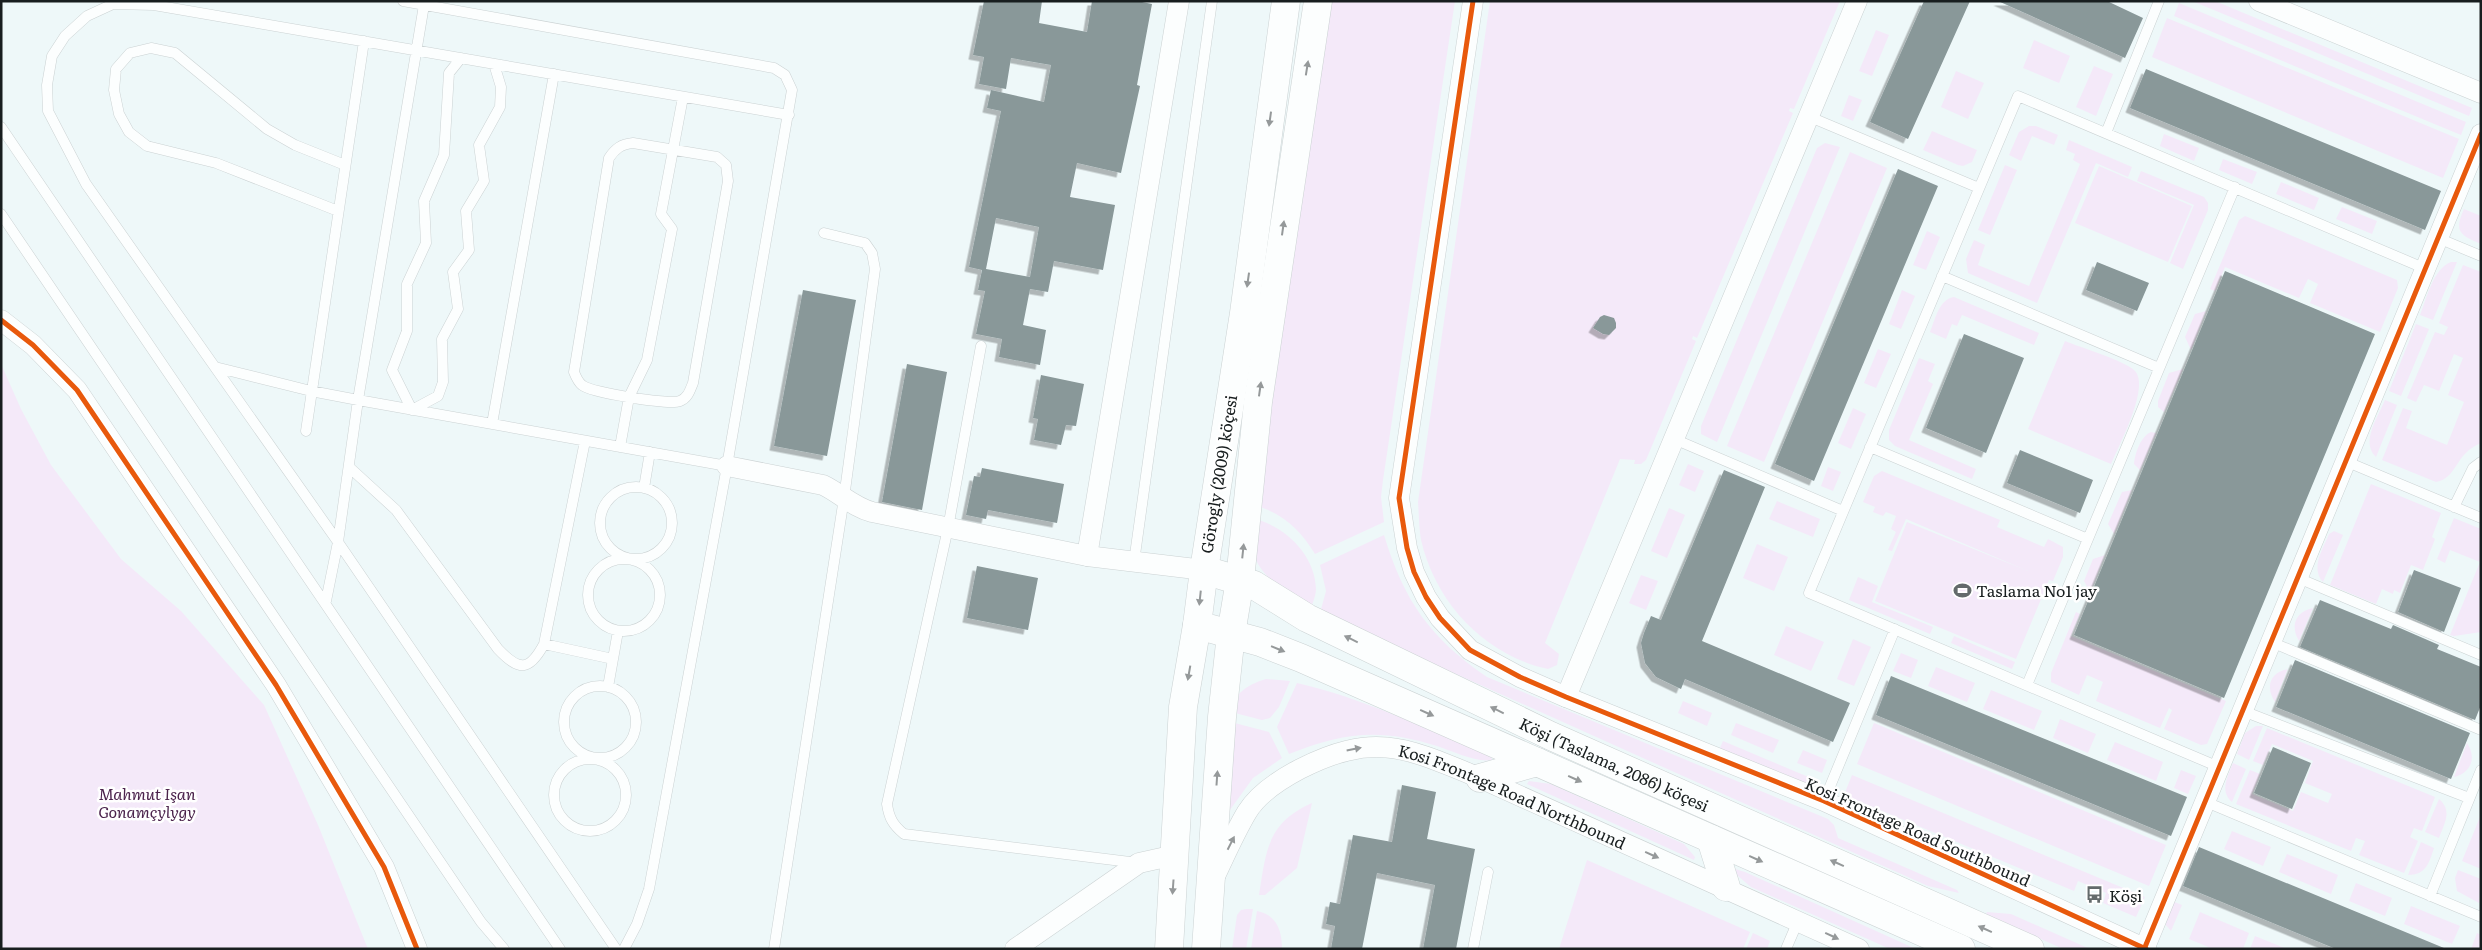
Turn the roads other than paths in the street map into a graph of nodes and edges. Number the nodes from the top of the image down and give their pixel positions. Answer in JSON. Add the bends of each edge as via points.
{"nodes":[{"id":1,"x":403,"y":1,"type":"edge"},
{"id":2,"x":1179,"y":1,"type":"edge"},
{"id":3,"x":1212,"y":1,"type":"edge"},
{"id":4,"x":1286,"y":1,"type":"edge"},
{"id":5,"x":1318,"y":1,"type":"edge"},
{"id":6,"x":1473,"y":1,"type":"edge"},
{"id":7,"x":1857,"y":1,"type":"edge"},
{"id":8,"x":2159,"y":1,"type":"edge"},
{"id":9,"x":2259,"y":1,"type":"edge"},
{"id":10,"x":424,"y":5,"type":"junction"},
{"id":11,"x":364,"y":41,"type":"junction"},
{"id":12,"x":415,"y":50,"type":"junction"},
{"id":13,"x":461,"y":58,"type":"junction"},
{"id":14,"x":494,"y":64,"type":"junction"},
{"id":15,"x":554,"y":74,"type":"junction"},
{"id":16,"x":2481,"y":93,"type":"edge"},
{"id":17,"x":683,"y":97,"type":"junction"},
{"id":18,"x":789,"y":115,"type":"junction"},
{"id":19,"x":1810,"y":117,"type":"junction"},
{"id":20,"x":1,"y":127,"type":"edge"},
{"id":21,"x":2106,"y":133,"type":"junction"},
{"id":22,"x":2481,"y":134,"type":"edge"},
{"id":23,"x":673,"y":150,"type":"junction"},
{"id":24,"x":345,"y":165,"type":"junction"},
{"id":25,"x":2235,"y":187,"type":"junction"},
{"id":26,"x":1979,"y":188,"type":"junction"},
{"id":27,"x":338,"y":211,"type":"junction"},
{"id":28,"x":1,"y":214,"type":"edge"},
{"id":29,"x":824,"y":233,"type":"dead end"},
{"id":30,"x":2438,"y":238,"type":"junction"},
{"id":31,"x":2481,"y":256,"type":"edge"},
{"id":32,"x":2426,"y":269,"type":"junction"},
{"id":33,"x":1942,"y":276,"type":"junction"},
{"id":34,"x":1,"y":320,"type":"edge"},
{"id":35,"x":981,"y":346,"type":"dead end"},
{"id":36,"x":215,"y":367,"type":"junction"},
{"id":37,"x":2159,"y":368,"type":"junction"},
{"id":38,"x":311,"y":392,"type":"junction"},
{"id":39,"x":629,"y":398,"type":"junction"},
{"id":40,"x":358,"y":400,"type":"junction"},
{"id":41,"x":412,"y":410,"type":"junction"},
{"id":42,"x":492,"y":424,"type":"junction"},
{"id":43,"x":306,"y":430,"type":"dead end"},
{"id":44,"x":1674,"y":439,"type":"junction"},
{"id":45,"x":585,"y":441,"type":"junction"},
{"id":46,"x":620,"y":447,"type":"junction"},
{"id":47,"x":1870,"y":447,"type":"junction"},
{"id":48,"x":650,"y":452,"type":"junction"},
{"id":49,"x":2345,"y":461,"type":"junction"},
{"id":50,"x":2481,"y":462,"type":"edge"},
{"id":51,"x":727,"y":466,"type":"junction"},
{"id":52,"x":349,"y":467,"type":"junction"},
{"id":53,"x":644,"y":488,"type":"junction"},
{"id":54,"x":844,"y":498,"type":"junction"},
{"id":55,"x":2454,"y":506,"type":"junction"},
{"id":56,"x":1843,"y":511,"type":"junction"},
{"id":57,"x":2481,"y":518,"type":"edge"},
{"id":58,"x":948,"y":528,"type":"junction"},
{"id":59,"x":2088,"y":539,"type":"junction"},
{"id":60,"x":338,"y":542,"type":"junction"},
{"id":61,"x":1087,"y":556,"type":"junction"},
{"id":62,"x":629,"y":559,"type":"junction"},
{"id":63,"x":1134,"y":562,"type":"junction"},
{"id":64,"x":1204,"y":570,"type":"junction"},
{"id":65,"x":2298,"y":578,"type":"junction"},
{"id":66,"x":1240,"y":580,"type":"junction"},
{"id":67,"x":326,"y":602,"type":"junction"},
{"id":68,"x":1198,"y":625,"type":"junction"},
{"id":69,"x":1895,"y":629,"type":"junction"},
{"id":70,"x":618,"y":631,"type":"junction"},
{"id":71,"x":1231,"y":634,"type":"junction"},
{"id":72,"x":2271,"y":642,"type":"junction"},
{"id":73,"x":544,"y":644,"type":"junction"},
{"id":74,"x":2481,"y":655,"type":"edge"},
{"id":75,"x":613,"y":659,"type":"junction"},
{"id":76,"x":2027,"y":685,"type":"junction"},
{"id":77,"x":608,"y":687,"type":"junction"},
{"id":78,"x":1566,"y":698,"type":"junction"},
{"id":79,"x":2243,"y":711,"type":"junction"},
{"id":80,"x":2481,"y":730,"type":"edge"},
{"id":81,"x":597,"y":759,"type":"junction"},
{"id":82,"x":1537,"y":762,"type":"junction"},
{"id":83,"x":2219,"y":767,"type":"junction"},
{"id":84,"x":2481,"y":770,"type":"edge"},
{"id":85,"x":1480,"y":778,"type":"junction"},
{"id":86,"x":2469,"y":798,"type":"junction"},
{"id":87,"x":1824,"y":801,"type":"junction"},
{"id":88,"x":2206,"y":802,"type":"junction"},
{"id":89,"x":1711,"y":839,"type":"junction"},
{"id":90,"x":1175,"y":855,"type":"junction"},
{"id":91,"x":1139,"y":863,"type":"junction"},
{"id":92,"x":1488,"y":872,"type":"dead end"},
{"id":93,"x":1209,"y":887,"type":"junction"},
{"id":94,"x":1726,"y":887,"type":"junction"},
{"id":95,"x":2430,"y":896,"type":"junction"},
{"id":96,"x":2481,"y":917,"type":"edge"},
{"id":97,"x":1170,"y":918,"type":"junction"},
{"id":98,"x":1798,"y":921,"type":"junction"},
{"id":99,"x":2146,"y":948,"type":"edge"},
{"id":100,"x":417,"y":949,"type":"edge"},
{"id":101,"x":504,"y":949,"type":"edge"},
{"id":102,"x":560,"y":949,"type":"edge"},
{"id":103,"x":616,"y":949,"type":"edge"},
{"id":104,"x":624,"y":949,"type":"edge"},
{"id":105,"x":774,"y":949,"type":"edge"},
{"id":106,"x":1015,"y":949,"type":"edge"},
{"id":107,"x":1152,"y":949,"type":"edge"},
{"id":108,"x":1170,"y":949,"type":"edge"},
{"id":109,"x":1206,"y":949,"type":"edge"},
{"id":110,"x":1473,"y":949,"type":"edge"},
{"id":111,"x":1786,"y":949,"type":"edge"},
{"id":112,"x":1859,"y":949,"type":"edge"},
{"id":113,"x":1961,"y":949,"type":"edge"},
{"id":114,"x":2030,"y":949,"type":"edge"}],
"edges":[{"from":1,"to":10,"type":"lane"},
{"from":2,"to":61,"type":"street"},
{"from":3,"to":63,"type":"lane"},
{"from":4,"to":64,"type":"main road","name":"Görogly (2009) köçesi","one_way":true,"via":[[1244,313]]},
{"from":66,"to":5,"type":"main road","name":"Görogly (2009) köçesi","one_way":true,"via":[[1258,402]]},
{"from":6,"to":78,"type":"street","name":"Kosi Frontage Road Southbound","via":[[1399,498],[1414,572],[1426,597],[1455,637],[1470,650]]},
{"from":7,"to":19,"type":"street"},
{"from":8,"to":21,"type":"lane"},
{"from":9,"to":16,"type":"street"},
{"from":10,"to":12,"type":"lane"},
{"from":10,"to":18,"type":"lane","via":[[774,68],[785,76],[792,90]]},
{"from":11,"to":12,"type":"lane"},
{"from":11,"to":24,"type":"lane"},
{"from":11,"to":36,"type":"lane","via":[[154,5],[113,4],[88,16],[65,36],[52,56],[47,84],[48,111],[86,184]]},
{"from":12,"to":13,"type":"lane"},
{"from":12,"to":40,"type":"lane"},
{"from":13,"to":14,"type":"lane"},
{"from":13,"to":41,"type":"lane","via":[[449,73],[444,156],[424,201],[426,244],[408,284],[407,331],[392,370]]},
{"from":14,"to":15,"type":"lane"},
{"from":14,"to":41,"type":"lane","via":[[501,87],[500,106],[479,145],[484,182],[466,211],[469,250],[453,272],[458,309],[442,339],[443,382],[438,396]]},
{"from":15,"to":17,"type":"lane"},
{"from":15,"to":42,"type":"lane"},
{"from":17,"to":18,"type":"lane"},
{"from":17,"to":23,"type":"lane"},
{"from":18,"to":51,"type":"lane"},
{"from":19,"to":26,"type":"lane"},
{"from":19,"to":44,"type":"street"},
{"from":20,"to":67,"type":"lane"},
{"from":21,"to":25,"type":"lane"},
{"from":21,"to":26,"type":"lane","via":[[2018,96]]},
{"from":22,"to":30,"type":"street"},
{"from":23,"to":39,"type":"lane","via":[[661,214],[672,229],[647,360]]},
{"from":23,"to":39,"type":"lane","via":[[717,157],[726,165],[728,181],[693,383],[683,400]]},
{"from":23,"to":39,"type":"lane","via":[[624,144],[608,158],[574,372],[587,389]]},
{"from":24,"to":27,"type":"lane"},
{"from":24,"to":27,"type":"lane","via":[[267,129],[175,53],[151,48],[130,53],[116,69],[114,90],[119,114],[129,132],[147,146],[216,163]]},
{"from":25,"to":32,"type":"lane"},
{"from":25,"to":37,"type":"lane"},
{"from":26,"to":33,"type":"lane"},
{"from":27,"to":38,"type":"lane"},
{"from":28,"to":101,"type":"lane","via":[[481,922]]},
{"from":29,"to":54,"type":"lane","via":[[865,242],[872,253],[875,269]]},
{"from":30,"to":31,"type":"lane"},
{"from":30,"to":32,"type":"street"},
{"from":32,"to":49,"type":"street"},
{"from":33,"to":37,"type":"lane"},
{"from":33,"to":47,"type":"lane"},
{"from":34,"to":100,"type":"street","via":[[33,345],[77,390],[276,685],[384,867]]},
{"from":35,"to":58,"type":"lane"},
{"from":36,"to":38,"type":"lane"},
{"from":36,"to":60,"type":"lane"},
{"from":37,"to":59,"type":"lane"},
{"from":38,"to":40,"type":"lane"},
{"from":38,"to":43,"type":"lane"},
{"from":39,"to":46,"type":"lane"},
{"from":40,"to":41,"type":"lane"},
{"from":40,"to":52,"type":"lane"},
{"from":41,"to":42,"type":"lane"},
{"from":42,"to":45,"type":"lane"},
{"from":44,"to":56,"type":"lane"},
{"from":44,"to":78,"type":"street"},
{"from":45,"to":46,"type":"lane"},
{"from":45,"to":73,"type":"lane"},
{"from":46,"to":48,"type":"lane"},
{"from":47,"to":56,"type":"lane"},
{"from":47,"to":59,"type":"lane"},
{"from":48,"to":51,"type":"lane"},
{"from":48,"to":53,"type":"lane"},
{"from":49,"to":55,"type":"lane"},
{"from":49,"to":65,"type":"street"},
{"from":50,"to":55,"type":"lane","via":[[2473,468]]},
{"from":51,"to":54,"type":"street","via":[[823,485]]},
{"from":51,"to":104,"type":"lane","via":[[650,889]]},
{"from":52,"to":60,"type":"lane"},
{"from":52,"to":73,"type":"lane","via":[[396,510],[509,661],[520,666],[528,665],[535,660]]},
{"from":53,"to":62,"type":"lane","via":[[659,495],[669,508],[671,530],[668,541],[660,550],[645,557]]},
{"from":53,"to":62,"type":"lane","via":[[622,489],[605,504],[600,515],[603,537],[614,550]]},
{"from":54,"to":58,"type":"street","via":[[858,508]]},
{"from":54,"to":105,"type":"lane"},
{"from":55,"to":57,"type":"lane"},
{"from":56,"to":69,"type":"lane","via":[[1809,593]]},
{"from":58,"to":61,"type":"street"},
{"from":58,"to":91,"type":"lane","via":[[887,804],[895,827],[904,834]]},
{"from":59,"to":76,"type":"lane"},
{"from":60,"to":67,"type":"lane"},
{"from":60,"to":103,"type":"lane"},
{"from":61,"to":63,"type":"street"},
{"from":62,"to":70,"type":"lane","via":[[616,559],[605,564],[590,584],[588,596],[590,608],[597,619]]},
{"from":62,"to":70,"type":"lane","via":[[650,569],[657,578],[661,600],[657,612],[641,628]]},
{"from":63,"to":64,"type":"street"},
{"from":64,"to":66,"type":"main road","name":"Köşi (Taslama, 2086) köçesi"},
{"from":64,"to":68,"type":"main road","name":"Görogly (2009) köçesi","one_way":true},
{"from":65,"to":72,"type":"street"},
{"from":65,"to":74,"type":"lane"},
{"from":66,"to":71,"type":"main road","name":"Görogly (2009) köçesi"},
{"from":114,"to":66,"type":"main road","name":"Köşi (Taslama, 2086) köçesi","one_way":true,"via":[[1551,736],[1300,615],[1254,585]]},
{"from":67,"to":102,"type":"lane"},
{"from":68,"to":71,"type":"main road","name":"Köşi (Taslama, 2086) köçesi"},
{"from":68,"to":90,"type":"main road","name":"Görogly (2009) köçesi","one_way":true,"via":[[1183,707]]},
{"from":69,"to":76,"type":"lane"},
{"from":69,"to":87,"type":"lane"},
{"from":70,"to":75,"type":"lane"},
{"from":71,"to":82,"type":"main road","name":"Köşi (Taslama, 2086) köçesi","one_way":true,"via":[[1301,658]]},
{"from":93,"to":71,"type":"main road","name":"Görogly (2009) köçesi","one_way":true},
{"from":72,"to":79,"type":"street"},
{"from":72,"to":80,"type":"lane"},
{"from":73,"to":75,"type":"lane"},
{"from":75,"to":77,"type":"lane"},
{"from":76,"to":83,"type":"lane"},
{"from":77,"to":81,"type":"lane","via":[[620,691],[629,700],[636,722],[629,745],[609,758]]},
{"from":77,"to":81,"type":"lane","via":[[585,689],[568,705],[564,717],[564,729],[575,749]]},
{"from":78,"to":87,"type":"street","name":"Kosi Frontage Road Southbound"},
{"from":79,"to":83,"type":"street"},
{"from":79,"to":86,"type":"lane"},
{"from":81,"to":81,"type":"lane","via":[[617,771],[626,792],[625,804],[612,824],[589,831],[577,829],[559,814],[554,791],[557,779],[568,766],[585,759]]},
{"from":82,"to":85,"type":"main road"},
{"from":82,"to":89,"type":"main road","name":"Köşi (Taslama, 2086) köçesi","one_way":true},
{"from":83,"to":88,"type":"street"},
{"from":84,"to":86,"type":"lane"},
{"from":93,"to":85,"type":"street","name":"Kosi Frontage Road Northbound","one_way":true,"via":[[1248,810],[1268,789],[1325,756],[1378,745],[1420,753]]},
{"from":85,"to":94,"type":"street","name":"Kosi Frontage Road Northbound","one_way":true},
{"from":86,"to":95,"type":"lane"},
{"from":87,"to":99,"type":"street","name":"Kosi Frontage Road Southbound"},
{"from":88,"to":95,"type":"lane"},
{"from":88,"to":99,"type":"street"},
{"from":89,"to":94,"type":"main road"},
{"from":89,"to":113,"type":"main road","name":"Köşi (Taslama, 2086) köçesi","one_way":true},
{"from":90,"to":91,"type":"street"},
{"from":90,"to":97,"type":"main road","name":"Görogly (2009) köçesi","one_way":true},
{"from":91,"to":106,"type":"street"},
{"from":92,"to":110,"type":"lane"},
{"from":93,"to":109,"type":"main road","name":"Görogly (2009) köçesi"},
{"from":94,"to":98,"type":"street","name":"Kosi Frontage Road Northbound"},
{"from":95,"to":96,"type":"lane"},
{"from":97,"to":107,"type":"main road"},
{"from":97,"to":108,"type":"main road","name":"Görogly (2009) köçesi"},
{"from":98,"to":111,"type":"lane"},
{"from":98,"to":112,"type":"street","name":"Kosi Frontage Road Northbound","one_way":true}]}
